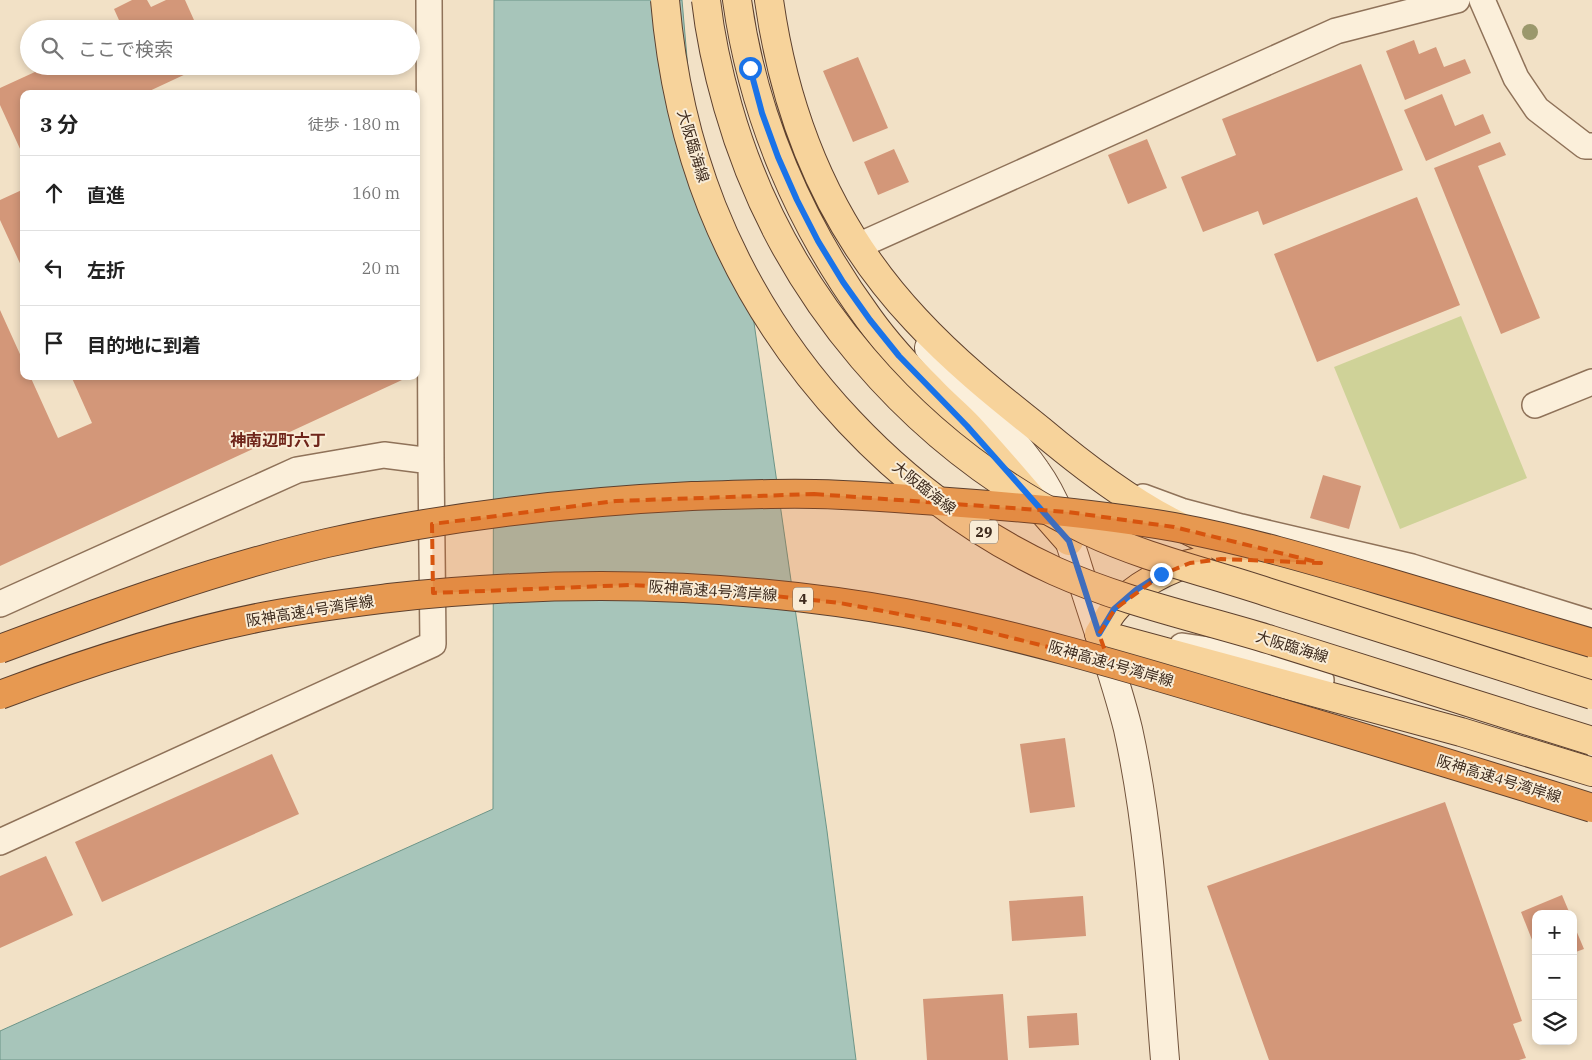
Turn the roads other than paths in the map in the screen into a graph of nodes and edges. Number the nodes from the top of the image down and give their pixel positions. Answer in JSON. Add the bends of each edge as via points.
{"nodes":[{"id":1,"x":429,"y":0,"type":"edge"},
{"id":2,"x":665,"y":0,"type":"edge"},
{"id":3,"x":706,"y":0,"type":"edge"},
{"id":4,"x":737,"y":0,"type":"edge"},
{"id":5,"x":769,"y":0,"type":"edge"},
{"id":6,"x":1457,"y":0,"type":"edge"},
{"id":7,"x":1482,"y":0,"type":"edge"},
{"id":8,"x":1590,"y":152,"type":"edge"},
{"id":9,"x":858,"y":246,"type":"junction"},
{"id":10,"x":1592,"y":382,"type":"edge"},
{"id":11,"x":1535,"y":405,"type":"dead end"},
{"id":12,"x":431,"y":461,"type":"junction"},
{"id":13,"x":1119,"y":489,"type":"junction"},
{"id":14,"x":1069,"y":541,"type":"junction"},
{"id":15,"x":1249,"y":561,"type":"junction"},
{"id":16,"x":1412,"y":567,"type":"junction"},
{"id":17,"x":0,"y":604,"type":"edge"},
{"id":18,"x":1592,"y":623,"type":"edge"},
{"id":19,"x":1099,"y":634,"type":"junction"},
{"id":20,"x":1592,"y":643,"type":"edge"},
{"id":21,"x":0,"y":650,"type":"edge"},
{"id":22,"x":1592,"y":669,"type":"edge"},
{"id":23,"x":0,"y":695,"type":"edge"},
{"id":24,"x":1592,"y":695,"type":"edge"},
{"id":25,"x":1592,"y":741,"type":"edge"},
{"id":26,"x":1592,"y":758,"type":"edge"},
{"id":27,"x":1592,"y":772,"type":"edge"},
{"id":28,"x":1592,"y":808,"type":"edge"},
{"id":29,"x":0,"y":842,"type":"edge"},
{"id":30,"x":1165,"y":1060,"type":"edge"}],
"edges":[{"from":1,"to":12,"type":"street"},
{"from":2,"to":25,"type":"main road","name":"大阪臨海線","number":"29","bridge":true,"via":[[674,75],[684,120],[712,208],[731,250],[777,331],[810,375],[865,438],[899,469],[973,525],[1054,570],[1096,588]]},
{"from":3,"to":24,"type":"main road","bridge":true,"via":[[718,71],[736,136],[761,200],[792,260],[829,317],[872,370],[920,419],[972,462],[1063,518],[1152,557]]},
{"from":4,"to":14,"type":"main road","via":[[750,68],[778,157],[818,241],[843,282],[899,356],[967,426]]},
{"from":5,"to":9,"type":"main road","via":[[784,80],[809,156],[839,217]]},
{"from":6,"to":9,"type":"street","via":[[1336,32]]},
{"from":7,"to":8,"type":"street","via":[[1516,78],[1537,110]]},
{"from":9,"to":13,"type":"main road","via":[[886,286],[948,353],[1066,452]]},
{"from":9,"to":14,"type":"street","via":[[895,303],[940,362],[1037,471]]},
{"from":10,"to":11,"type":"street"},
{"from":12,"to":17,"type":"street","via":[[384,455],[297,470]]},
{"from":12,"to":29,"type":"street","via":[[434,644]]},
{"from":13,"to":15,"type":"main road","via":[[1167,520]]},
{"from":13,"to":16,"type":"street","via":[[1241,527]]},
{"from":14,"to":19,"type":"street"},
{"from":15,"to":16,"type":"street"},
{"from":15,"to":19,"type":"main road","via":[[1221,559],[1190,563],[1161,574],[1114,609]]},
{"from":15,"to":22,"type":"main road"},
{"from":16,"to":18,"type":"street"},
{"from":19,"to":26,"type":"street","via":[[1222,652]]},
{"from":19,"to":27,"type":"main road","via":[[1461,732]]},
{"from":19,"to":30,"type":"street","via":[[1127,728],[1141,799]]},
{"from":20,"to":21,"type":"highway","bridge":true,"via":[[1283,552],[1174,527],[982,504],[767,494],[565,506],[390,530],[251,563],[135,600]]},
{"from":23,"to":28,"type":"highway","name":"阪神高速4号湾岸線","number":"4","bridge":true,"via":[[170,639],[309,609],[455,591],[630,585],[700,588],[904,613],[1083,655]]}]}
